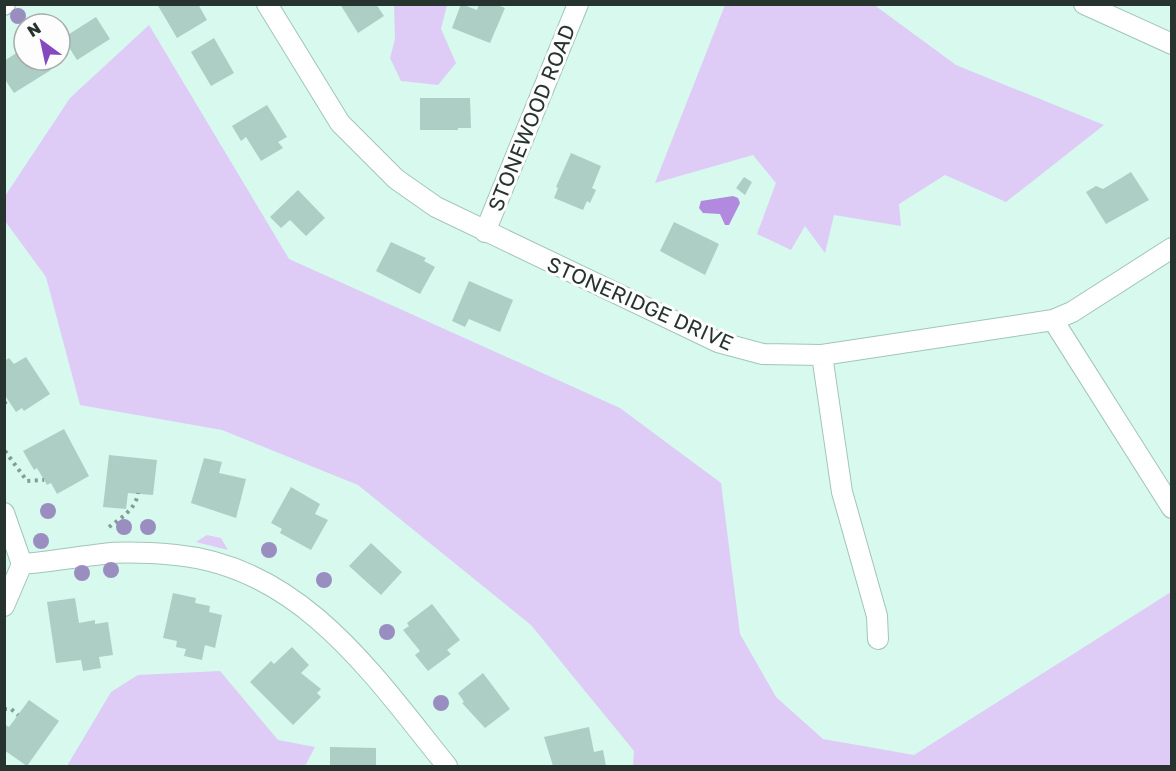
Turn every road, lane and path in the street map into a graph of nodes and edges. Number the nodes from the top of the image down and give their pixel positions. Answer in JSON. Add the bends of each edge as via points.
{"nodes":[{"id":1,"x":267,"y":4,"type":"edge"},
{"id":2,"x":578,"y":4,"type":"edge"},
{"id":3,"x":1084,"y":4,"type":"edge"},
{"id":4,"x":1172,"y":44,"type":"edge"},
{"id":5,"x":485,"y":232,"type":"junction"},
{"id":6,"x":1172,"y":248,"type":"edge"},
{"id":7,"x":1053,"y":320,"type":"junction"},
{"id":8,"x":822,"y":355,"type":"junction"},
{"id":9,"x":5,"y":451,"type":"edge"},
{"id":10,"x":44,"y":480,"type":"dead end"},
{"id":11,"x":138,"y":494,"type":"dead end"},
{"id":12,"x":1172,"y":508,"type":"edge"},
{"id":13,"x":4,"y":513,"type":"edge"},
{"id":14,"x":109,"y":527,"type":"dead end"},
{"id":15,"x":22,"y":564,"type":"junction"},
{"id":16,"x":4,"y":606,"type":"edge"},
{"id":17,"x":878,"y":639,"type":"dead end"},
{"id":18,"x":4,"y":709,"type":"edge"},
{"id":19,"x":18,"y":715,"type":"dead end"},
{"id":20,"x":447,"y":766,"type":"edge"}],
"edges":[{"from":1,"to":5,"type":"street","name":"STONERIDGE DRIVE","via":[[324,98],[358,144],[417,195]]},
{"from":2,"to":5,"type":"street","name":"STONEWOOD ROAD"},
{"from":3,"to":4,"type":"street"},
{"from":5,"to":8,"type":"street","name":"STONERIDGE DRIVE","via":[[718,342],[763,354]]},
{"from":6,"to":7,"type":"street","name":"STONERIDGE DRIVE"},
{"from":7,"to":8,"type":"street","name":"STONERIDGE DRIVE"},
{"from":7,"to":12,"type":"street"},
{"from":8,"to":17,"type":"street","via":[[842,492],[877,616]]},
{"from":9,"to":10,"type":"path","via":[[27,481]]},
{"from":11,"to":14,"type":"path","via":[[130,509]]},
{"from":13,"to":15,"type":"street"},
{"from":15,"to":16,"type":"street"},
{"from":15,"to":20,"type":"street","via":[[104,553],[177,555],[224,564],[277,588],[332,629]]},
{"from":18,"to":19,"type":"path"}]}
